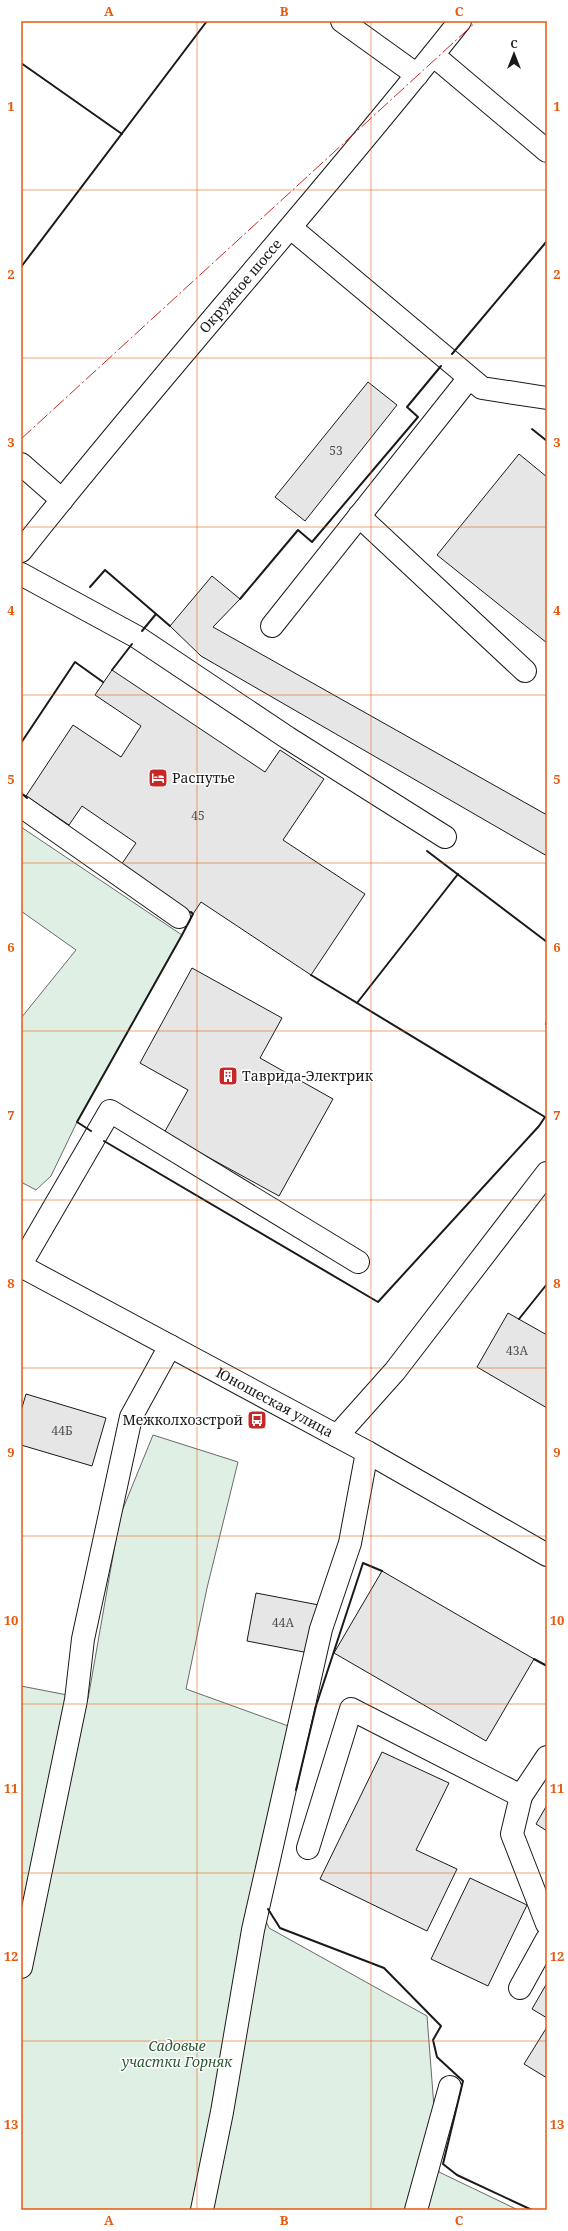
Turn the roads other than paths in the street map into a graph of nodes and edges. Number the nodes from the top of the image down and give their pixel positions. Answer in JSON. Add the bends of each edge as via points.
{"nodes":[{"id":1,"x":342,"y":21,"type":"edge"},
{"id":2,"x":460,"y":21,"type":"edge"},
{"id":3,"x":433,"y":55,"type":"junction"},
{"id":4,"x":417,"y":76,"type":"junction"},
{"id":5,"x":547,"y":151,"type":"edge"},
{"id":6,"x":291,"y":228,"type":"junction"},
{"id":7,"x":469,"y":378,"type":"junction"},
{"id":8,"x":547,"y":398,"type":"edge"},
{"id":9,"x":21,"y":464,"type":"edge"},
{"id":10,"x":62,"y":500,"type":"junction"},
{"id":11,"x":359,"y":516,"type":"junction"},
{"id":12,"x":21,"y":551,"type":"edge"},
{"id":13,"x":21,"y":574,"type":"edge"},
{"id":14,"x":272,"y":626,"type":"dead end"},
{"id":15,"x":525,"y":671,"type":"dead end"},
{"id":16,"x":21,"y":806,"type":"edge"},
{"id":17,"x":445,"y":837,"type":"dead end"},
{"id":18,"x":178,"y":917,"type":"dead end"},
{"id":19,"x":547,"y":1173,"type":"edge"},
{"id":20,"x":358,"y":1262,"type":"dead end"},
{"id":21,"x":21,"y":1265,"type":"edge"},
{"id":22,"x":170,"y":1346,"type":"junction"},
{"id":23,"x":337,"y":1436,"type":"junction"},
{"id":24,"x":367,"y":1452,"type":"junction"},
{"id":25,"x":547,"y":1555,"type":"edge"},
{"id":26,"x":547,"y":1757,"type":"edge"},
{"id":27,"x":521,"y":1796,"type":"junction"},
{"id":28,"x":308,"y":1848,"type":"dead end"},
{"id":29,"x":547,"y":1924,"type":"edge"},
{"id":30,"x":547,"y":1939,"type":"edge"},
{"id":31,"x":21,"y":1967,"type":"edge"},
{"id":32,"x":520,"y":1988,"type":"dead end"},
{"id":33,"x":450,"y":2086,"type":"dead end"},
{"id":34,"x":202,"y":2210,"type":"edge"},
{"id":35,"x":416,"y":2210,"type":"edge"}],
"edges":[{"from":1,"to":4,"type":"main road"},
{"from":2,"to":3,"type":"main road","name":"Окружное шоссе"},
{"from":3,"to":4,"type":"main road","name":"Окружное шоссе"},
{"from":3,"to":5,"type":"main road"},
{"from":4,"to":6,"type":"main road","name":"Окружное шоссе"},
{"from":6,"to":7,"type":"main road"},
{"from":6,"to":10,"type":"main road","name":"Окружное шоссе"},
{"from":7,"to":8,"type":"main road","via":[[482,388]]},
{"from":7,"to":11,"type":"main road"},
{"from":9,"to":10,"type":"main road"},
{"from":10,"to":12,"type":"main road","name":"Окружное шоссе"},
{"from":11,"to":14,"type":"main road"},
{"from":11,"to":15,"type":"main road"},
{"from":13,"to":17,"type":"main road","via":[[138,637],[288,738]]},
{"from":16,"to":18,"type":"main road"},
{"from":19,"to":23,"type":"main road","via":[[395,1371]]},
{"from":20,"to":21,"type":"main road","via":[[110,1111]]},
{"from":21,"to":22,"type":"main road","name":"Юношеская улица"},
{"from":22,"to":23,"type":"main road","name":"Юношеская улица"},
{"from":22,"to":31,"type":"main road","via":[[131,1417],[83,1639],[76,1700]]},
{"from":23,"to":24,"type":"main road","name":"Юношеская улица"},
{"from":24,"to":25,"type":"main road","name":"Юношеская улица"},
{"from":24,"to":34,"type":"main road","via":[[350,1543],[322,1629],[253,1930],[222,2112]]},
{"from":26,"to":27,"type":"main road"},
{"from":27,"to":28,"type":"main road","via":[[351,1709]]},
{"from":27,"to":29,"type":"main road","via":[[512,1834]]},
{"from":30,"to":32,"type":"main road"},
{"from":33,"to":35,"type":"main road"}]}
